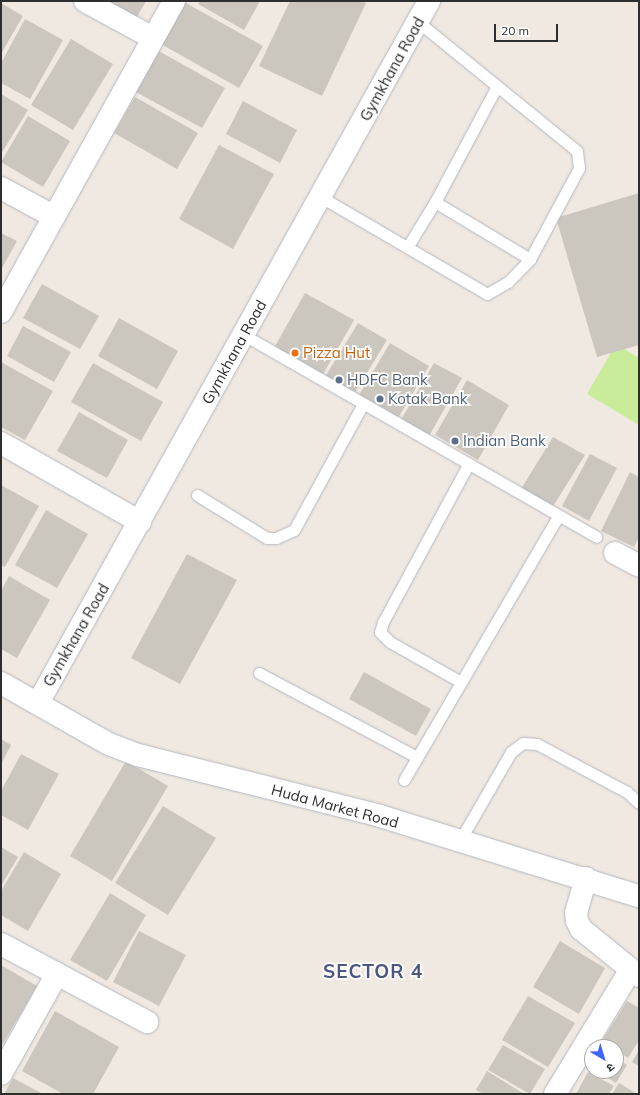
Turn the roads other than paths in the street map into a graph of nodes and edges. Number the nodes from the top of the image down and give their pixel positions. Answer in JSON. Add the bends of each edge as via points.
{"nodes":[{"id":1,"x":85,"y":1,"type":"edge"},
{"id":2,"x":174,"y":1,"type":"edge"},
{"id":3,"x":430,"y":1,"type":"edge"},
{"id":4,"x":418,"y":22,"type":"junction"},
{"id":5,"x":153,"y":38,"type":"junction"},
{"id":6,"x":497,"y":86,"type":"junction"},
{"id":7,"x":1,"y":188,"type":"edge"},
{"id":8,"x":321,"y":197,"type":"junction"},
{"id":9,"x":436,"y":202,"type":"junction"},
{"id":10,"x":53,"y":216,"type":"junction"},
{"id":11,"x":408,"y":246,"type":"junction"},
{"id":12,"x":530,"y":259,"type":"junction"},
{"id":13,"x":1,"y":312,"type":"edge"},
{"id":14,"x":244,"y":335,"type":"junction"},
{"id":15,"x":363,"y":404,"type":"junction"},
{"id":16,"x":1,"y":443,"type":"edge"},
{"id":17,"x":468,"y":465,"type":"junction"},
{"id":18,"x":197,"y":495,"type":"dead end"},
{"id":19,"x":558,"y":516,"type":"junction"},
{"id":20,"x":140,"y":522,"type":"junction"},
{"id":21,"x":596,"y":537,"type":"dead end"},
{"id":22,"x":615,"y":553,"type":"dead end"},
{"id":23,"x":639,"y":566,"type":"edge"},
{"id":24,"x":259,"y":673,"type":"dead end"},
{"id":25,"x":461,"y":682,"type":"junction"},
{"id":26,"x":1,"y":683,"type":"edge"},
{"id":27,"x":38,"y":703,"type":"junction"},
{"id":28,"x":417,"y":757,"type":"junction"},
{"id":29,"x":404,"y":780,"type":"dead end"},
{"id":30,"x":639,"y":803,"type":"edge"},
{"id":31,"x":459,"y":842,"type":"junction"},
{"id":32,"x":586,"y":878,"type":"junction"},
{"id":33,"x":639,"y":896,"type":"edge"},
{"id":34,"x":1,"y":944,"type":"edge"},
{"id":35,"x":634,"y":973,"type":"edge"},
{"id":36,"x":57,"y":974,"type":"junction"},
{"id":37,"x":147,"y":1022,"type":"dead end"},
{"id":38,"x":1,"y":1074,"type":"edge"},
{"id":39,"x":555,"y":1094,"type":"edge"}],
"edges":[{"from":1,"to":5,"type":"street"},
{"from":2,"to":5,"type":"street"},
{"from":3,"to":4,"type":"street","name":"Gymkhana Road"},
{"from":4,"to":6,"type":"lane"},
{"from":4,"to":8,"type":"street","name":"Gymkhana Road"},
{"from":5,"to":10,"type":"street"},
{"from":6,"to":9,"type":"lane"},
{"from":6,"to":12,"type":"lane","via":[[576,151],[580,158],[579,168]]},
{"from":7,"to":10,"type":"street"},
{"from":8,"to":11,"type":"lane"},
{"from":8,"to":14,"type":"street","name":"Gymkhana Road"},
{"from":9,"to":11,"type":"lane"},
{"from":9,"to":12,"type":"lane"},
{"from":10,"to":13,"type":"street"},
{"from":11,"to":12,"type":"lane","via":[[488,294],[508,282]]},
{"from":14,"to":15,"type":"lane"},
{"from":14,"to":20,"type":"street","name":"Gymkhana Road"},
{"from":15,"to":17,"type":"lane"},
{"from":15,"to":18,"type":"lane","via":[[294,530],[276,538],[267,538]]},
{"from":16,"to":20,"type":"street"},
{"from":17,"to":19,"type":"lane"},
{"from":17,"to":25,"type":"lane","via":[[383,622],[380,632],[390,642]]},
{"from":19,"to":21,"type":"lane"},
{"from":19,"to":25,"type":"lane"},
{"from":20,"to":27,"type":"street","name":"Gymkhana Road"},
{"from":22,"to":23,"type":"street"},
{"from":24,"to":28,"type":"lane"},
{"from":25,"to":28,"type":"lane"},
{"from":26,"to":27,"type":"street","name":"Huda Market Road"},
{"from":27,"to":31,"type":"street","name":"Huda Market Road","via":[[109,744],[138,755],[380,816]]},
{"from":28,"to":29,"type":"lane"},
{"from":30,"to":31,"type":"lane","via":[[628,792],[537,744],[523,743],[511,752]]},
{"from":31,"to":32,"type":"street","name":"Huda Market Road"},
{"from":32,"to":33,"type":"street","name":"Huda Market Road"},
{"from":32,"to":35,"type":"street","via":[[576,912],[577,921],[581,928]]},
{"from":34,"to":36,"type":"street"},
{"from":35,"to":39,"type":"street"},
{"from":36,"to":37,"type":"street"},
{"from":36,"to":38,"type":"street"}]}
